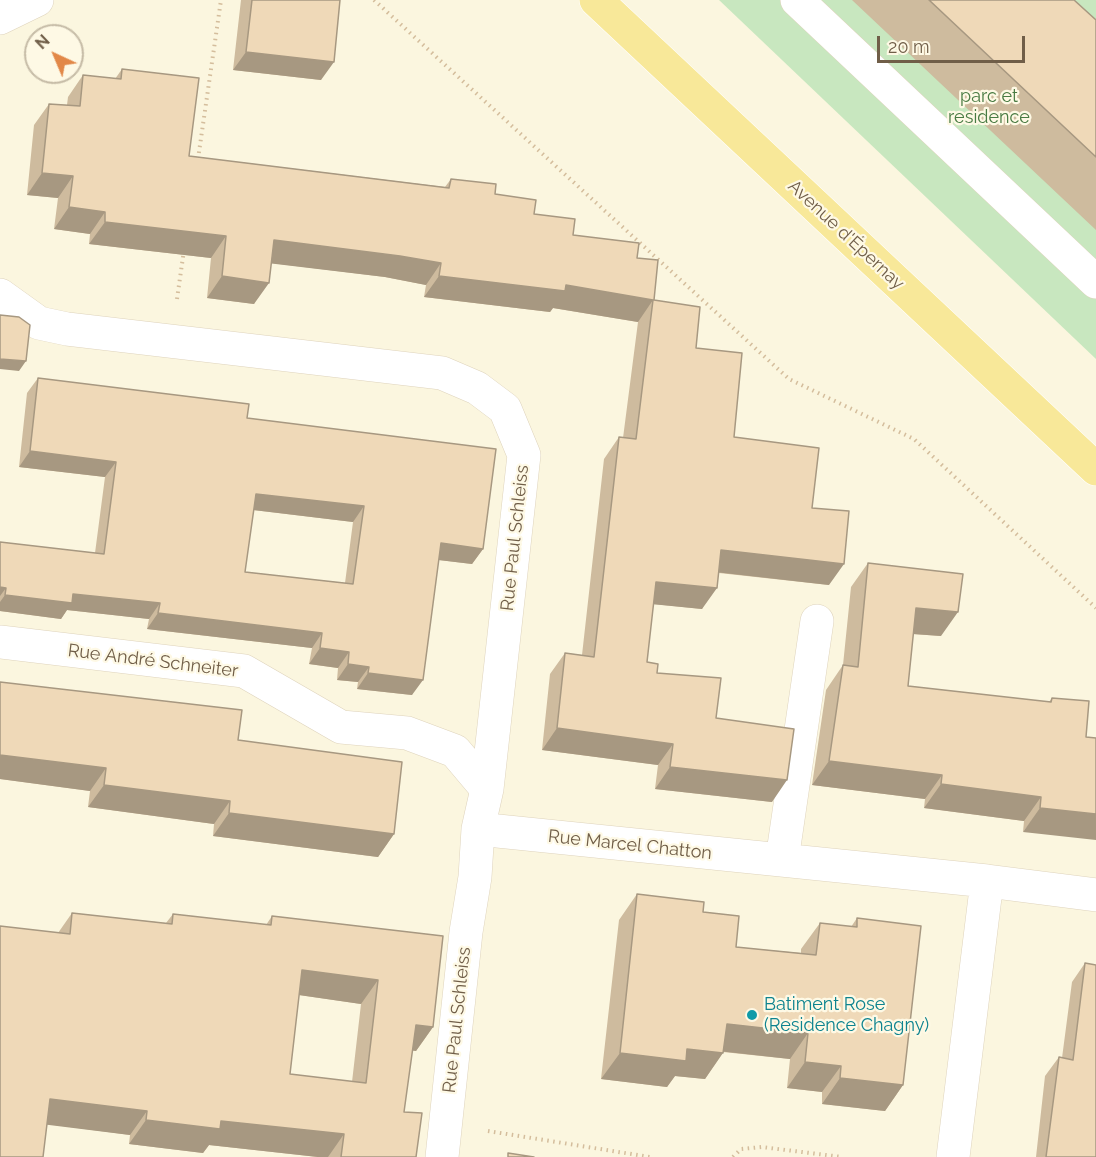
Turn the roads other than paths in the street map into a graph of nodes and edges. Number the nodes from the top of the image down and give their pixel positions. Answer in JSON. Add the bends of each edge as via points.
{"nodes":[{"id":1,"x":37,"y":0,"type":"edge"},
{"id":2,"x":596,"y":0,"type":"edge"},
{"id":3,"x":797,"y":0,"type":"edge"},
{"id":4,"x":0,"y":18,"type":"edge"},
{"id":5,"x":1096,"y":282,"type":"edge"},
{"id":6,"x":0,"y":295,"type":"edge"},
{"id":7,"x":1096,"y":470,"type":"edge"},
{"id":8,"x":817,"y":621,"type":"dead end"},
{"id":9,"x":0,"y":642,"type":"edge"},
{"id":10,"x":487,"y":789,"type":"junction"},
{"id":11,"x":478,"y":829,"type":"junction"},
{"id":12,"x":782,"y":860,"type":"junction"},
{"id":13,"x":987,"y":881,"type":"junction"},
{"id":14,"x":1096,"y":895,"type":"edge"},
{"id":15,"x":442,"y":1157,"type":"edge"},
{"id":16,"x":952,"y":1157,"type":"edge"}],
"edges":[{"from":1,"to":4,"type":"street"},
{"from":2,"to":7,"type":"main road","name":"Avenue d'Épernay"},
{"from":3,"to":5,"type":"street"},
{"from":6,"to":10,"type":"street","name":"Rue Paul Schleiss","via":[[39,323],[67,329],[442,373],[477,388],[505,409],[524,455]]},
{"from":8,"to":12,"type":"street"},
{"from":9,"to":10,"type":"street","name":"Rue André Schneiter","via":[[244,671],[340,727],[407,733],[455,751]]},
{"from":10,"to":11,"type":"street","name":"Rue Paul Schleiss"},
{"from":11,"to":12,"type":"street","name":"Rue Marcel Chatton"},
{"from":11,"to":15,"type":"street","name":"Rue Paul Schleiss"},
{"from":12,"to":13,"type":"street","name":"Rue Marcel Chatton"},
{"from":13,"to":14,"type":"street","name":"Rue Marcel Chatton"},
{"from":13,"to":16,"type":"street"}]}
